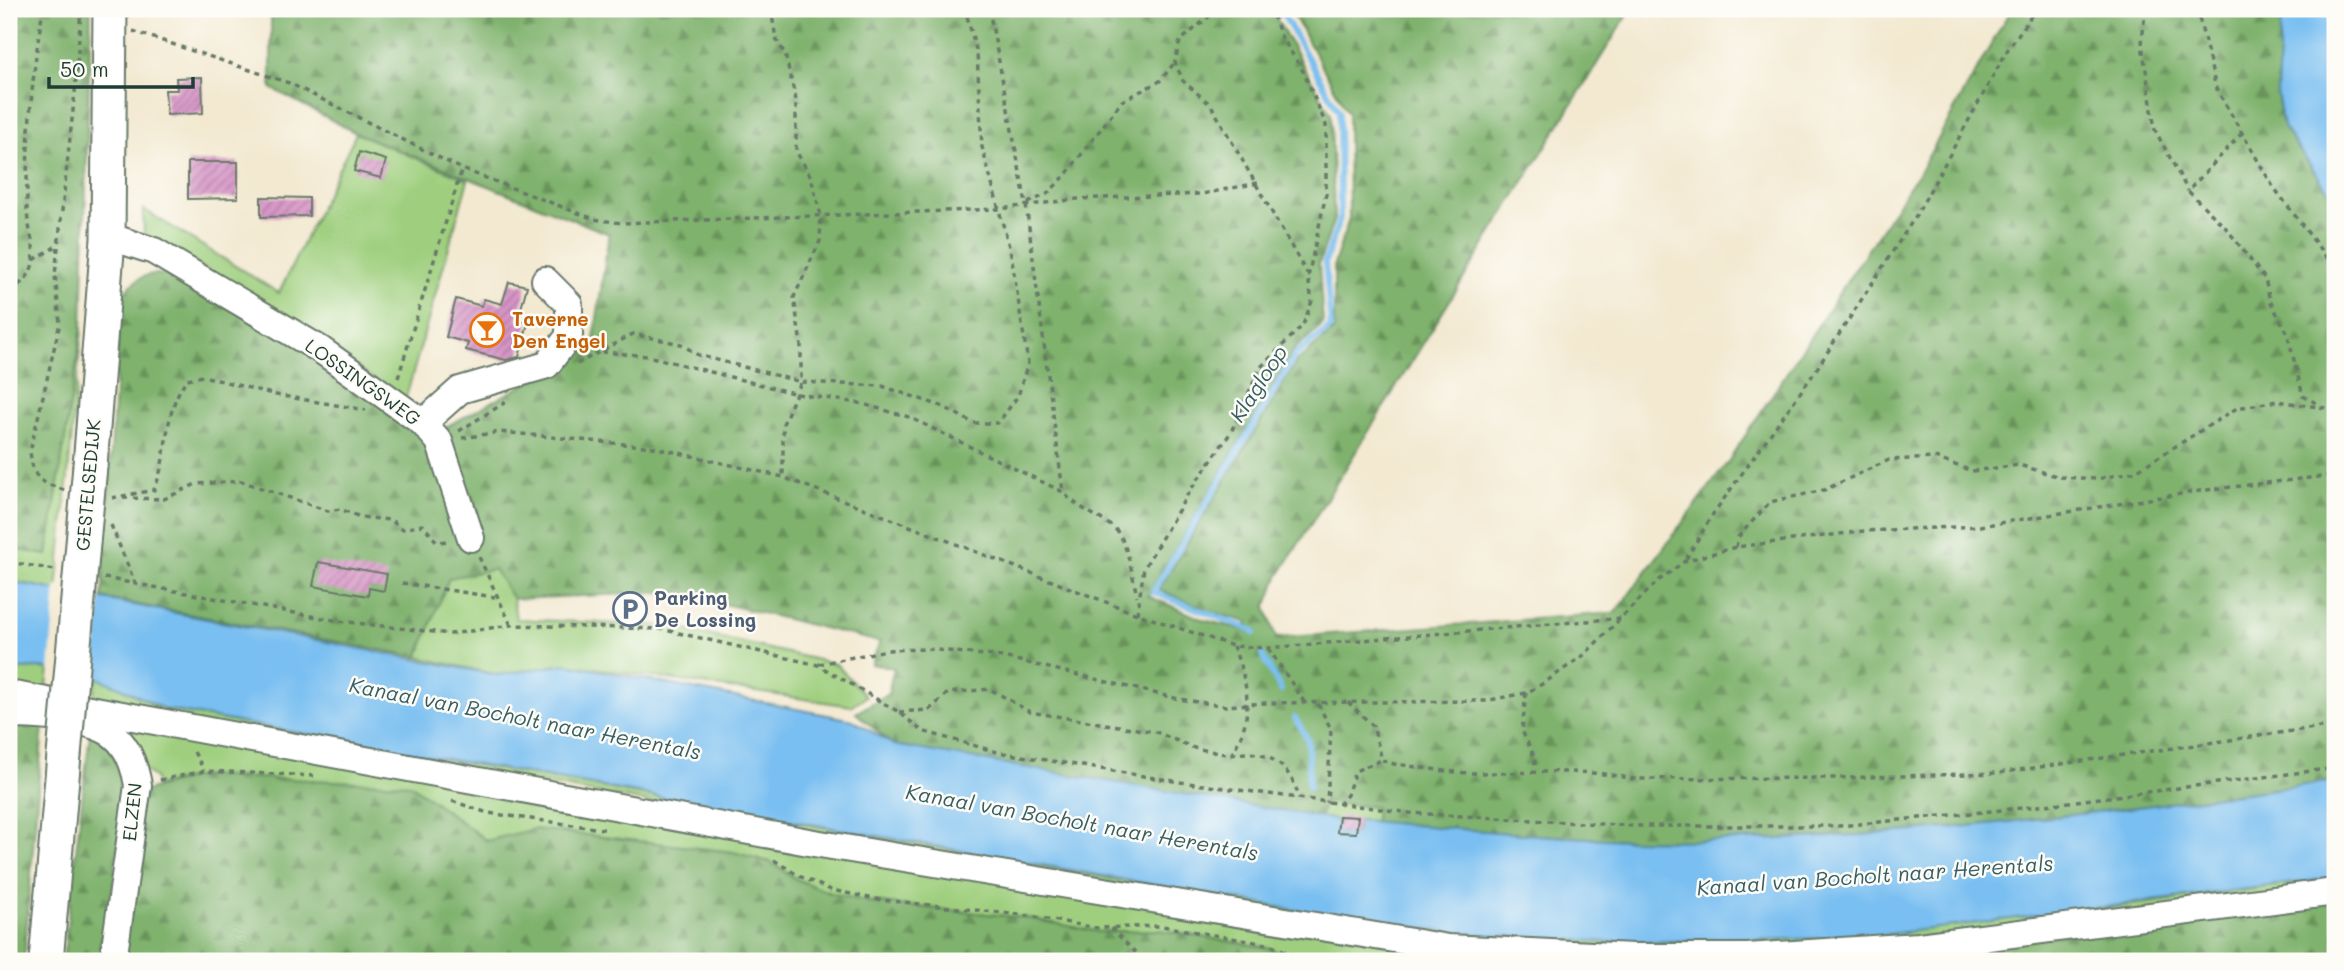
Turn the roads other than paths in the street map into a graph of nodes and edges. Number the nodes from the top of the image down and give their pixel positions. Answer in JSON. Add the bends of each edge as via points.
{"nodes":[{"id":1,"x":110,"y":18,"type":"edge"},
{"id":2,"x":108,"y":240,"type":"junction"},
{"id":3,"x":545,"y":280,"type":"dead end"},
{"id":4,"x":431,"y":432,"type":"junction"},
{"id":5,"x":471,"y":538,"type":"road end"},
{"id":6,"x":9,"y":694,"type":"edge"},
{"id":7,"x":9,"y":716,"type":"edge"},
{"id":8,"x":2335,"y":892,"type":"edge"},
{"id":9,"x":46,"y":961,"type":"edge"},
{"id":10,"x":113,"y":961,"type":"edge"}],
"edges":[{"from":1,"to":2,"type":"main road","name":"GESTELSEDIJK"},
{"from":2,"to":4,"type":"street","name":"LOSSINGSWEG","via":[[154,251],[321,350]]},
{"from":2,"to":9,"type":"main road","name":"GESTELSEDIJK","bridge":true},
{"from":3,"to":4,"type":"street","via":[[569,304],[569,336],[547,365],[460,390]]},
{"from":4,"to":5,"type":"street","name":"LOSSINGSWEG"},
{"from":6,"to":8,"type":"street","via":[[801,840],[1448,948],[1633,957],[1856,951]]},
{"from":7,"to":10,"type":"street","name":"ELZEN","via":[[90,722],[125,745],[134,765],[138,785]]}]}
